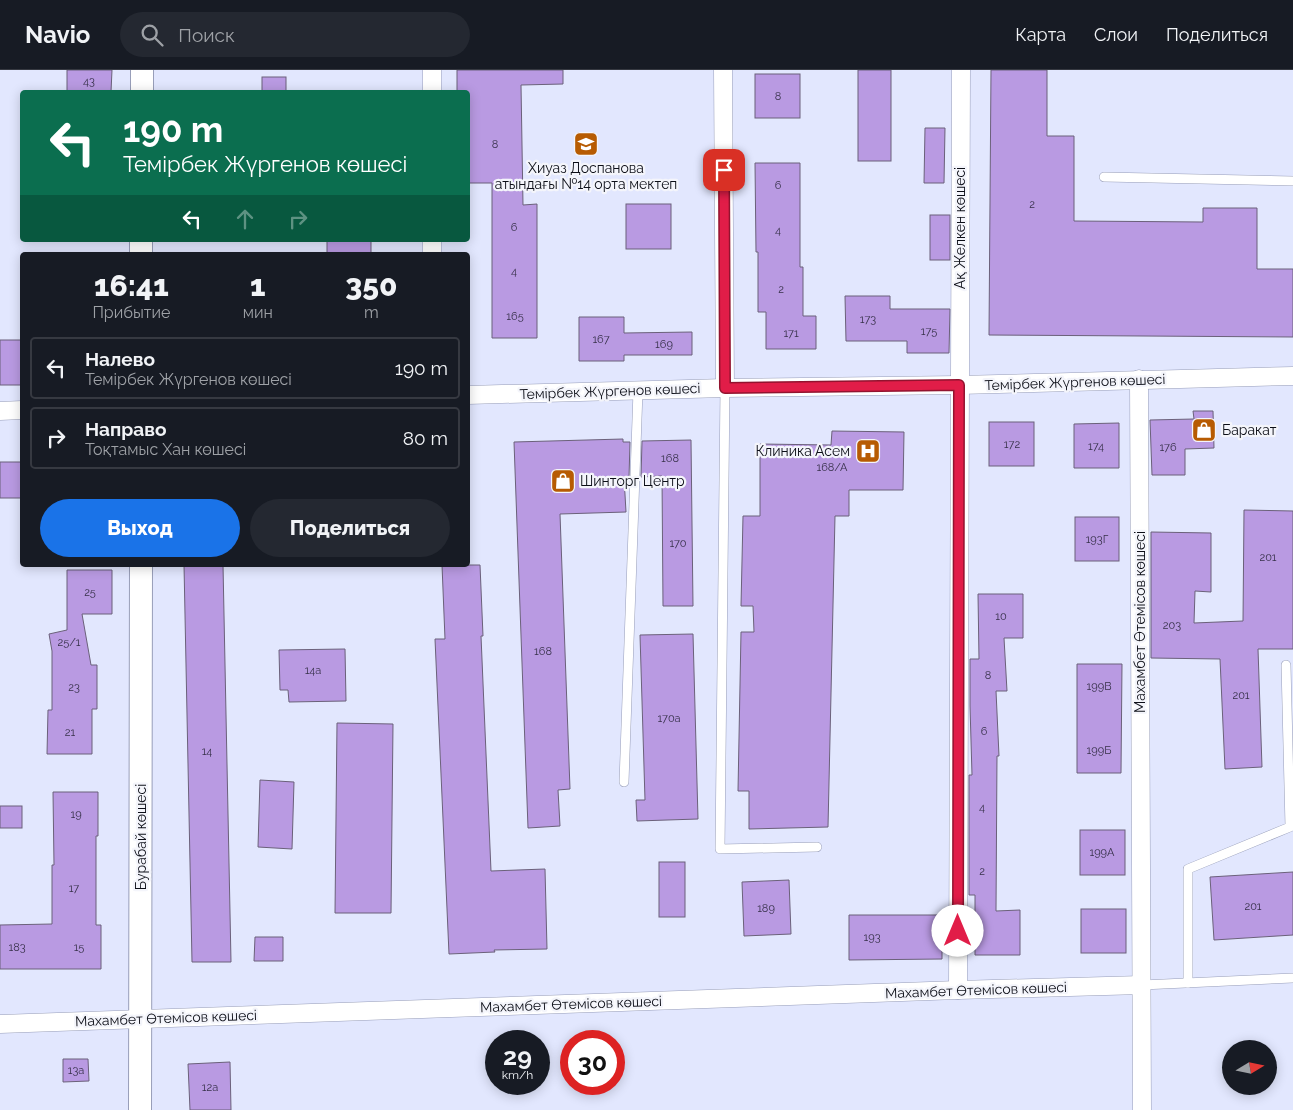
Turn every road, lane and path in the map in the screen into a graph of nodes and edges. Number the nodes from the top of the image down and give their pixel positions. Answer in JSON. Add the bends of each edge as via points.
{"nodes":[{"id":1,"x":142,"y":70,"type":"edge"},
{"id":2,"x":432,"y":70,"type":"edge"},
{"id":3,"x":724,"y":70,"type":"edge"},
{"id":4,"x":961,"y":70,"type":"edge"},
{"id":5,"x":142,"y":90,"type":"edge"},
{"id":6,"x":432,"y":90,"type":"edge"},
{"id":7,"x":1104,"y":178,"type":"dead end"},
{"id":8,"x":1293,"y":181,"type":"edge"},
{"id":9,"x":1293,"y":376,"type":"edge"},
{"id":10,"x":1139,"y":379,"type":"junction"},
{"id":11,"x":959,"y":385,"type":"junction"},
{"id":12,"x":725,"y":388,"type":"junction"},
{"id":13,"x":638,"y":391,"type":"junction"},
{"id":14,"x":470,"y":395,"type":"edge"},
{"id":15,"x":20,"y":410,"type":"edge"},
{"id":16,"x":0,"y":411,"type":"edge"},
{"id":17,"x":141,"y":567,"type":"edge"},
{"id":18,"x":1286,"y":665,"type":"dead end"},
{"id":19,"x":624,"y":782,"type":"dead end"},
{"id":20,"x":817,"y":847,"type":"dead end"},
{"id":21,"x":1293,"y":978,"type":"edge"},
{"id":22,"x":1188,"y":983,"type":"junction"},
{"id":23,"x":1142,"y":985,"type":"junction"},
{"id":24,"x":958,"y":990,"type":"junction"},
{"id":25,"x":140,"y":1020,"type":"junction"},
{"id":26,"x":0,"y":1024,"type":"edge"},
{"id":27,"x":140,"y":1110,"type":"edge"},
{"id":28,"x":1142,"y":1110,"type":"edge"}],
"edges":[{"from":1,"to":5,"type":"street"},
{"from":2,"to":6,"type":"street"},
{"from":3,"to":12,"type":"street"},
{"from":4,"to":11,"type":"street","name":"Ақ Желкен көшесі"},
{"from":7,"to":8,"type":"lane"},
{"from":9,"to":10,"type":"street","name":"Темірбек Жүргенов көшесі"},
{"from":10,"to":11,"type":"street","name":"Темірбек Жүргенов көшесі"},
{"from":10,"to":23,"type":"street","name":"Махамбет Өтемісов көшесі"},
{"from":11,"to":12,"type":"street","name":"Темірбек Жүргенов көшесі"},
{"from":11,"to":24,"type":"street","name":"Ақ Желкен көшесі"},
{"from":12,"to":13,"type":"street","name":"Темірбек Жүргенов көшесі"},
{"from":12,"to":20,"type":"lane","via":[[720,848]]},
{"from":13,"to":14,"type":"street","name":"Темірбек Жүргенов көшесі"},
{"from":13,"to":19,"type":"lane"},
{"from":15,"to":16,"type":"street"},
{"from":17,"to":25,"type":"street","name":"Бурабай көшесі"},
{"from":18,"to":22,"type":"lane","via":[[1290,827],[1188,868]]},
{"from":21,"to":22,"type":"lane"},
{"from":22,"to":23,"type":"lane"},
{"from":23,"to":24,"type":"street","name":"Махамбет Өтемісов көшесі"},
{"from":23,"to":28,"type":"street","name":"Махамбет Өтемісов көшесі"},
{"from":24,"to":25,"type":"street","name":"Махамбет Өтемісов көшесі"},
{"from":25,"to":26,"type":"street","name":"Махамбет Өтемісов көшесі"},
{"from":25,"to":27,"type":"street","name":"Бурабай көшесі"}]}
